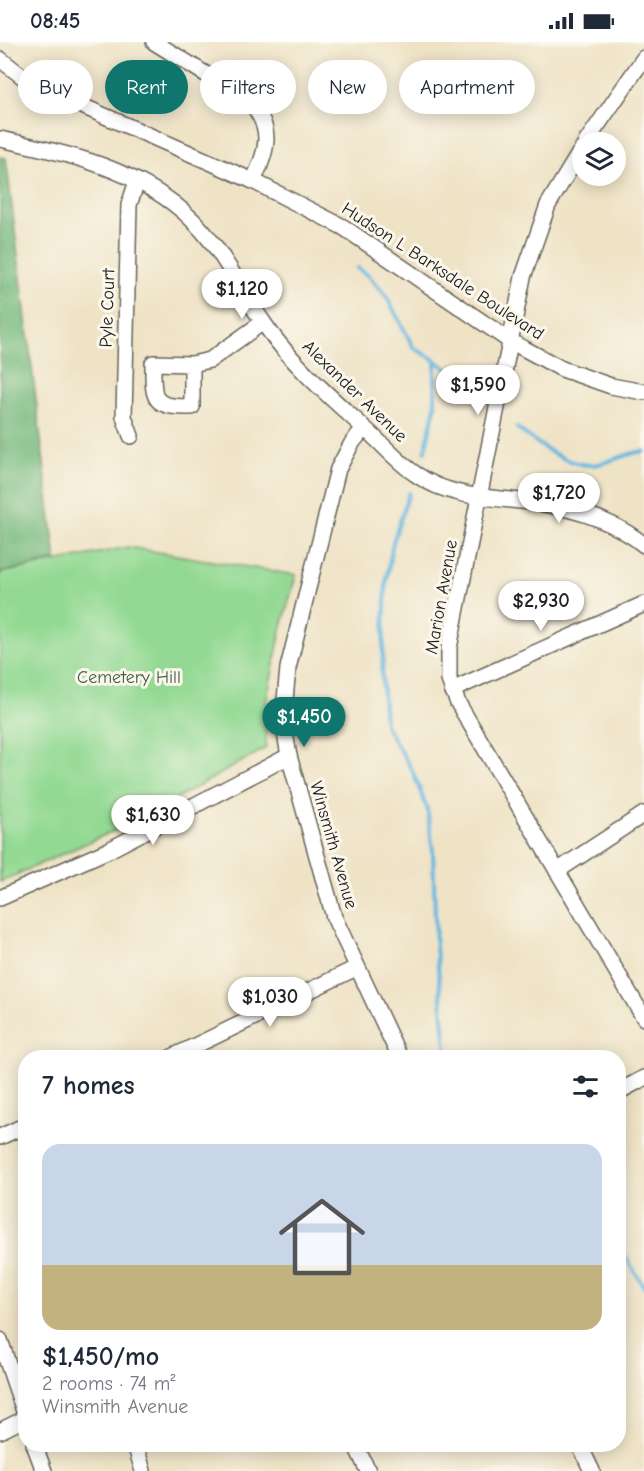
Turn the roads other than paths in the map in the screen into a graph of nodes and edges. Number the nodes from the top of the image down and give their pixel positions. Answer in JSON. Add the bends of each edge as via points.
{"nodes":[{"id":1,"x":154,"y":42,"type":"edge"},
{"id":2,"x":644,"y":58,"type":"edge"},
{"id":3,"x":0,"y":59,"type":"edge"},
{"id":4,"x":593,"y":132,"type":"edge"},
{"id":5,"x":0,"y":139,"type":"edge"},
{"id":6,"x":572,"y":165,"type":"edge"},
{"id":7,"x":137,"y":181,"type":"junction"},
{"id":8,"x":253,"y":181,"type":"junction"},
{"id":9,"x":263,"y":322,"type":"junction"},
{"id":10,"x":510,"y":341,"type":"junction"},
{"id":11,"x":192,"y":364,"type":"dead end"},
{"id":12,"x":644,"y":392,"type":"edge"},
{"id":13,"x":364,"y":428,"type":"junction"},
{"id":14,"x":131,"y":436,"type":"dead end"},
{"id":15,"x":479,"y":497,"type":"junction"},
{"id":16,"x":644,"y":545,"type":"edge"},
{"id":17,"x":644,"y":604,"type":"edge"},
{"id":18,"x":452,"y":690,"type":"junction"},
{"id":19,"x":289,"y":756,"type":"junction"},
{"id":20,"x":644,"y":814,"type":"edge"},
{"id":21,"x":557,"y":871,"type":"junction"},
{"id":22,"x":0,"y":898,"type":"edge"},
{"id":23,"x":356,"y":968,"type":"junction"},
{"id":24,"x":644,"y":1018,"type":"edge"},
{"id":25,"x":187,"y":1050,"type":"edge"},
{"id":26,"x":396,"y":1050,"type":"edge"},
{"id":27,"x":644,"y":1078,"type":"edge"},
{"id":28,"x":626,"y":1088,"type":"edge"},
{"id":29,"x":18,"y":1129,"type":"edge"},
{"id":30,"x":0,"y":1137,"type":"edge"},
{"id":31,"x":0,"y":1340,"type":"edge"},
{"id":32,"x":18,"y":1394,"type":"edge"},
{"id":33,"x":18,"y":1422,"type":"edge"},
{"id":34,"x":0,"y":1431,"type":"edge"},
{"id":35,"x":37,"y":1452,"type":"edge"},
{"id":36,"x":137,"y":1452,"type":"edge"},
{"id":37,"x":359,"y":1452,"type":"edge"},
{"id":38,"x":583,"y":1452,"type":"edge"},
{"id":39,"x":44,"y":1471,"type":"edge"},
{"id":40,"x":143,"y":1471,"type":"edge"},
{"id":41,"x":368,"y":1471,"type":"edge"},
{"id":42,"x":592,"y":1471,"type":"edge"}],
"edges":[{"from":1,"to":8,"type":"street","via":[[249,101],[258,111],[267,136],[266,155]]},
{"from":2,"to":4,"type":"street"},
{"from":3,"to":8,"type":"street","name":"Hudson L Barksdale Boulevard","via":[[32,84]]},
{"from":5,"to":7,"type":"street","name":"Alexander Avenue","via":[[84,158]]},
{"from":6,"to":10,"type":"street","name":"Marion Avenue","via":[[539,228],[523,277]]},
{"from":7,"to":9,"type":"street","name":"Alexander Avenue","via":[[175,205],[214,243]]},
{"from":7,"to":14,"type":"street","name":"Pyle Court","via":[[129,205],[124,406],[124,422]]},
{"from":8,"to":10,"type":"street","name":"Hudson L Barksdale Boulevard","via":[[343,227]]},
{"from":9,"to":11,"type":"street","via":[[210,360]]},
{"from":9,"to":13,"type":"street","name":"Alexander Avenue","via":[[290,357]]},
{"from":10,"to":12,"type":"street","name":"Hudson L Barksdale Boulevard","via":[[586,379]]},
{"from":10,"to":15,"type":"street","name":"Marion Avenue"},
{"from":13,"to":15,"type":"street","name":"Alexander Avenue","via":[[416,475],[444,489]]},
{"from":13,"to":19,"type":"street","name":"Winsmith Avenue","via":[[338,469],[288,668],[283,721]]},
{"from":15,"to":16,"type":"street","name":"Alexander Avenue","via":[[579,512],[608,523]]},
{"from":15,"to":18,"type":"street","name":"Marion Avenue","via":[[448,658]]},
{"from":17,"to":18,"type":"street"},
{"from":18,"to":21,"type":"street","name":"Marion Avenue"},
{"from":19,"to":22,"type":"street","via":[[109,850]]},
{"from":19,"to":23,"type":"street","name":"Winsmith Avenue","via":[[334,917]]},
{"from":20,"to":21,"type":"street"},
{"from":21,"to":24,"type":"street","name":"Marion Avenue"},
{"from":23,"to":25,"type":"street"},
{"from":23,"to":26,"type":"street","name":"Winsmith Avenue"},
{"from":27,"to":28,"type":"street"},
{"from":29,"to":30,"type":"street"},
{"from":31,"to":32,"type":"street"},
{"from":33,"to":34,"type":"street"},
{"from":35,"to":39,"type":"street"},
{"from":36,"to":40,"type":"street"},
{"from":37,"to":41,"type":"street"},
{"from":38,"to":42,"type":"street"}]}
